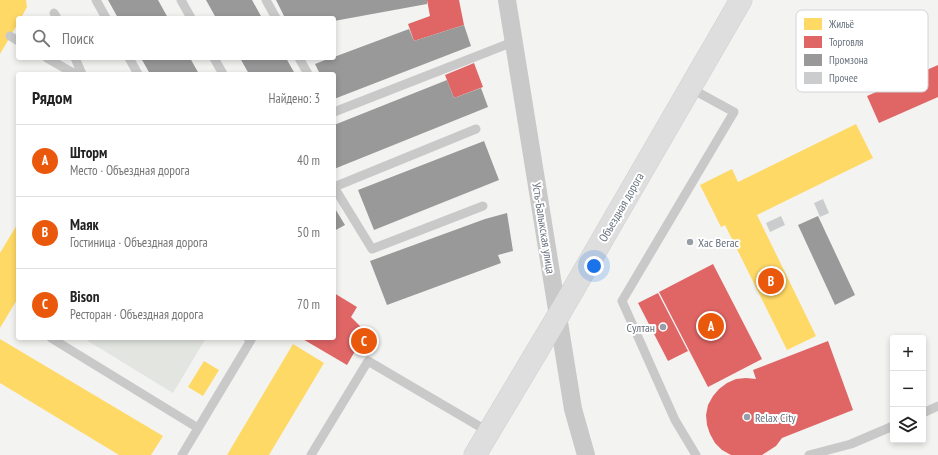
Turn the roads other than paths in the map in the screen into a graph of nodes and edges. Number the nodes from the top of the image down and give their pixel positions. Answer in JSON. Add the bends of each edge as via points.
{"nodes":[{"id":1,"x":96,"y":0,"type":"edge"},
{"id":2,"x":181,"y":0,"type":"edge"},
{"id":3,"x":266,"y":0,"type":"edge"},
{"id":4,"x":507,"y":0,"type":"edge"},
{"id":5,"x":741,"y":0,"type":"edge"},
{"id":6,"x":105,"y":16,"type":"edge"},
{"id":7,"x":190,"y":16,"type":"edge"},
{"id":8,"x":275,"y":16,"type":"edge"},
{"id":9,"x":513,"y":42,"type":"junction"},
{"id":10,"x":51,"y":60,"type":"edge"},
{"id":11,"x":76,"y":60,"type":"edge"},
{"id":12,"x":130,"y":60,"type":"edge"},
{"id":13,"x":215,"y":60,"type":"edge"},
{"id":14,"x":300,"y":60,"type":"edge"},
{"id":15,"x":72,"y":72,"type":"edge"},
{"id":16,"x":81,"y":72,"type":"edge"},
{"id":17,"x":137,"y":72,"type":"edge"},
{"id":18,"x":222,"y":72,"type":"edge"},
{"id":19,"x":307,"y":72,"type":"edge"},
{"id":20,"x":690,"y":88,"type":"junction"},
{"id":21,"x":336,"y":111,"type":"edge"},
{"id":22,"x":476,"y":129,"type":"dead end"},
{"id":23,"x":336,"y":186,"type":"edge"},
{"id":24,"x":336,"y":190,"type":"edge"},
{"id":25,"x":483,"y":206,"type":"dead end"},
{"id":26,"x":558,"y":316,"type":"junction"},
{"id":27,"x":54,"y":340,"type":"edge"},
{"id":28,"x":251,"y":340,"type":"edge"},
{"id":29,"x":938,"y":406,"type":"edge"},
{"id":30,"x":926,"y":411,"type":"edge"},
{"id":31,"x":890,"y":427,"type":"edge"},
{"id":32,"x":198,"y":428,"type":"junction"},
{"id":33,"x":489,"y":432,"type":"junction"},
{"id":34,"x":182,"y":455,"type":"edge"},
{"id":35,"x":311,"y":455,"type":"edge"},
{"id":36,"x":476,"y":455,"type":"edge"},
{"id":37,"x":586,"y":455,"type":"edge"},
{"id":38,"x":696,"y":455,"type":"edge"},
{"id":39,"x":809,"y":455,"type":"edge"}],
"edges":[{"from":1,"to":6,"type":"lane"},
{"from":2,"to":7,"type":"lane"},
{"from":3,"to":8,"type":"lane"},
{"from":4,"to":9,"type":"street","name":"Усть-Балыкская улица"},
{"from":5,"to":20,"type":"main road","name":"Объездная дорога"},
{"from":9,"to":21,"type":"lane"},
{"from":9,"to":26,"type":"street","name":"Усть-Балыкская улица"},
{"from":10,"to":15,"type":"lane"},
{"from":11,"to":16,"type":"lane"},
{"from":12,"to":17,"type":"lane"},
{"from":13,"to":18,"type":"lane"},
{"from":14,"to":19,"type":"lane"},
{"from":20,"to":26,"type":"main road","name":"Объездная дорога"},
{"from":20,"to":38,"type":"lane","via":[[734,112],[622,301],[675,420]]},
{"from":22,"to":23,"type":"lane"},
{"from":24,"to":25,"type":"lane","via":[[372,249]]},
{"from":26,"to":33,"type":"main road","name":"Объездная дорога"},
{"from":26,"to":37,"type":"street","name":"Усть-Балыкская улица","via":[[573,409]]},
{"from":27,"to":32,"type":"lane"},
{"from":28,"to":32,"type":"lane"},
{"from":29,"to":30,"type":"lane"},
{"from":31,"to":39,"type":"lane","via":[[851,444]]},
{"from":32,"to":34,"type":"lane"},
{"from":33,"to":35,"type":"lane","via":[[368,361]]},
{"from":33,"to":36,"type":"main road","name":"Объездная дорога"}]}
